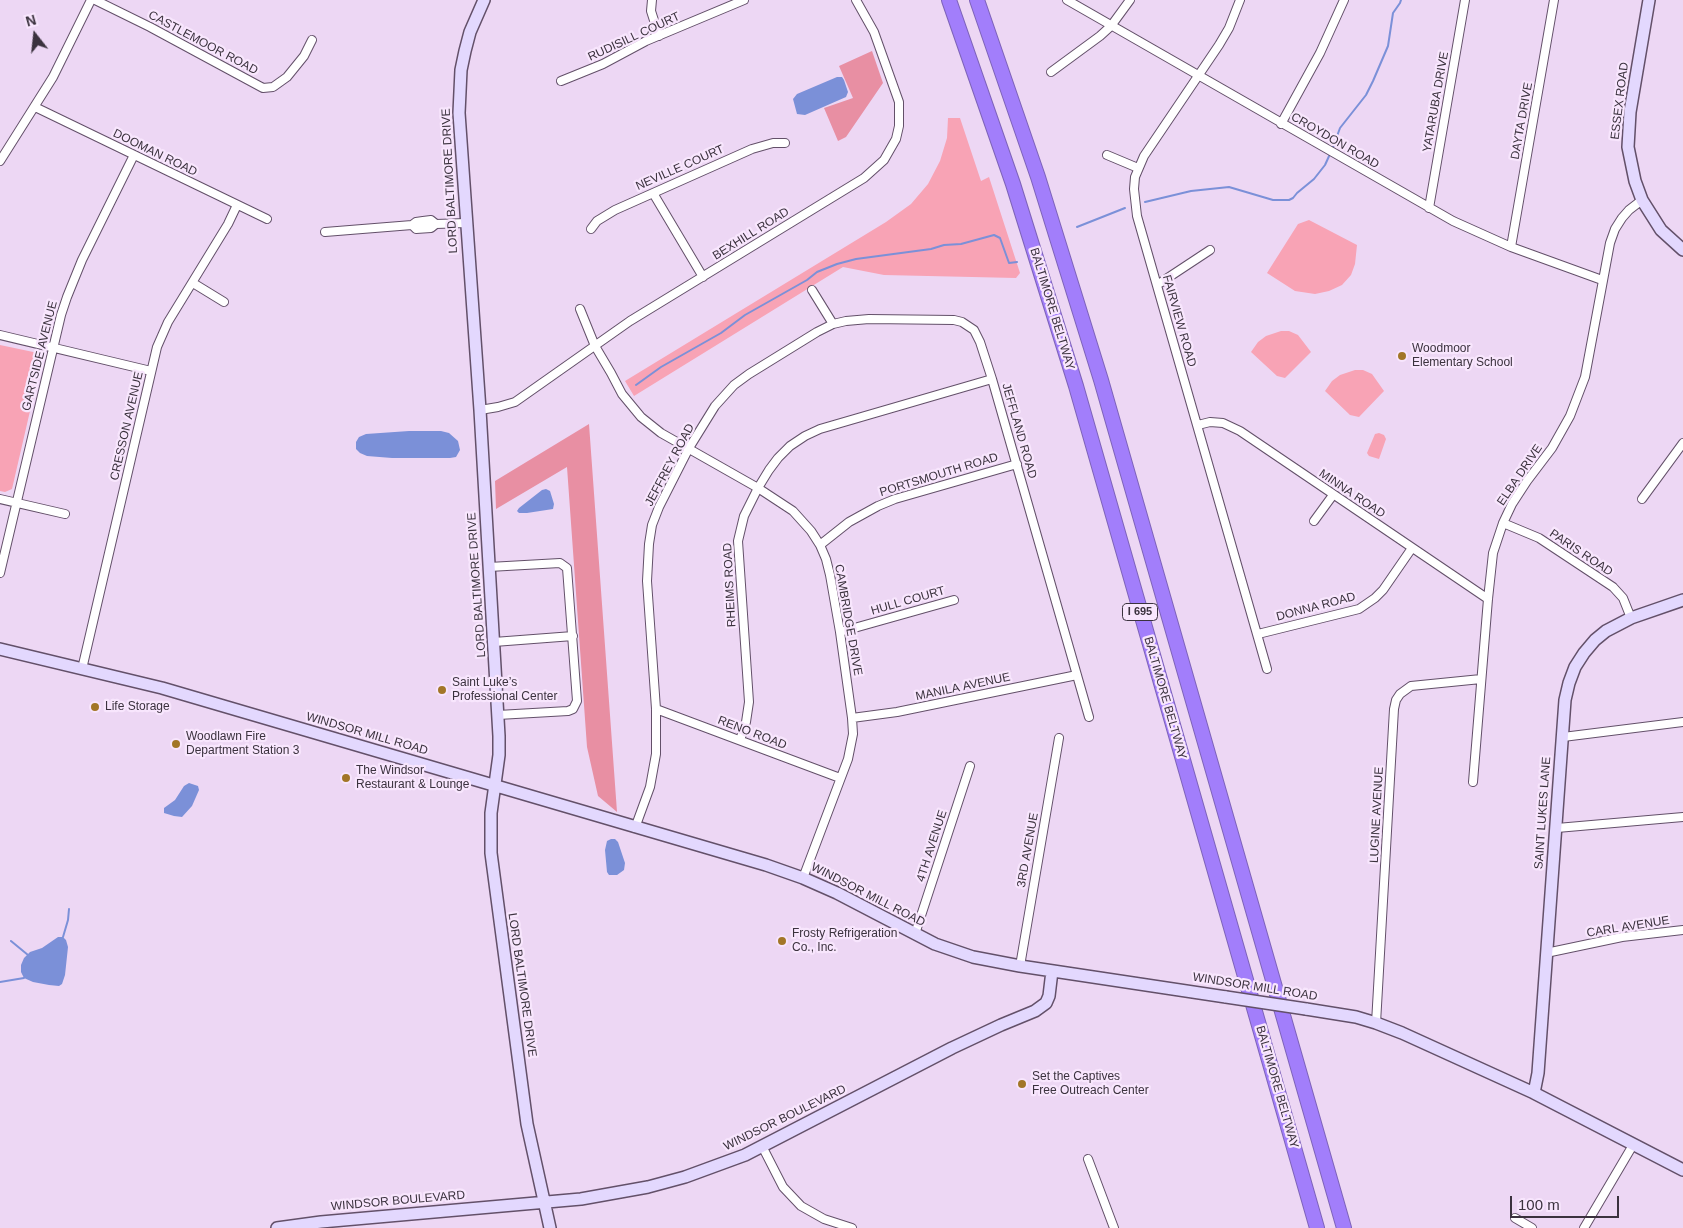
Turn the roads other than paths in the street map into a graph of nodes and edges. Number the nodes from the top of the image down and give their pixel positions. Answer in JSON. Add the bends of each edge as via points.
{"nodes":[{"id":1,"x":93,"y":0,"type":"edge"},
{"id":2,"x":484,"y":0,"type":"edge"},
{"id":3,"x":652,"y":0,"type":"edge"},
{"id":4,"x":744,"y":0,"type":"edge"},
{"id":5,"x":856,"y":0,"type":"edge"},
{"id":6,"x":949,"y":0,"type":"edge"},
{"id":7,"x":977,"y":0,"type":"edge"},
{"id":8,"x":1067,"y":0,"type":"edge"},
{"id":9,"x":1130,"y":0,"type":"edge"},
{"id":10,"x":1240,"y":0,"type":"edge"},
{"id":11,"x":1344,"y":0,"type":"edge"},
{"id":12,"x":1465,"y":0,"type":"edge"},
{"id":13,"x":1554,"y":0,"type":"edge"},
{"id":14,"x":1649,"y":0,"type":"edge"},
{"id":15,"x":1111,"y":26,"type":"junction"},
{"id":16,"x":659,"y":36,"type":"junction"},
{"id":17,"x":312,"y":40,"type":"dead end"},
{"id":18,"x":1051,"y":72,"type":"dead end"},
{"id":19,"x":1199,"y":76,"type":"junction"},
{"id":20,"x":561,"y":81,"type":"dead end"},
{"id":21,"x":35,"y":107,"type":"junction"},
{"id":22,"x":1281,"y":124,"type":"junction"},
{"id":23,"x":785,"y":143,"type":"dead end"},
{"id":24,"x":1107,"y":155,"type":"dead end"},
{"id":25,"x":134,"y":156,"type":"junction"},
{"id":26,"x":0,"y":161,"type":"edge"},
{"id":27,"x":1138,"y":168,"type":"junction"},
{"id":28,"x":653,"y":192,"type":"junction"},
{"id":29,"x":1642,"y":200,"type":"junction"},
{"id":30,"x":237,"y":206,"type":"junction"},
{"id":31,"x":1429,"y":208,"type":"junction"},
{"id":32,"x":266,"y":219,"type":"dead end"},
{"id":33,"x":466,"y":223,"type":"junction"},
{"id":34,"x":591,"y":229,"type":"dead end"},
{"id":35,"x":325,"y":232,"type":"dead end"},
{"id":36,"x":1511,"y":247,"type":"junction"},
{"id":37,"x":1210,"y":250,"type":"dead end"},
{"id":38,"x":1683,"y":250,"type":"edge"},
{"id":39,"x":703,"y":276,"type":"junction"},
{"id":40,"x":1602,"y":280,"type":"junction"},
{"id":41,"x":193,"y":283,"type":"junction"},
{"id":42,"x":1157,"y":285,"type":"junction"},
{"id":43,"x":812,"y":290,"type":"dead end"},
{"id":44,"x":224,"y":302,"type":"dead end"},
{"id":45,"x":580,"y":310,"type":"dead end"},
{"id":46,"x":833,"y":324,"type":"junction"},
{"id":47,"x":0,"y":335,"type":"edge"},
{"id":48,"x":595,"y":346,"type":"junction"},
{"id":49,"x":54,"y":348,"type":"junction"},
{"id":50,"x":151,"y":371,"type":"junction"},
{"id":51,"x":992,"y":379,"type":"junction"},
{"id":52,"x":480,"y":410,"type":"junction"},
{"id":53,"x":1198,"y":425,"type":"junction"},
{"id":54,"x":1683,"y":443,"type":"edge"},
{"id":55,"x":689,"y":448,"type":"junction"},
{"id":56,"x":1017,"y":464,"type":"junction"},
{"id":57,"x":758,"y":488,"type":"junction"},
{"id":58,"x":1333,"y":495,"type":"junction"},
{"id":59,"x":0,"y":499,"type":"edge"},
{"id":60,"x":1642,"y":499,"type":"dead end"},
{"id":61,"x":17,"y":502,"type":"junction"},
{"id":62,"x":65,"y":514,"type":"dead end"},
{"id":63,"x":1314,"y":521,"type":"dead end"},
{"id":64,"x":1503,"y":523,"type":"junction"},
{"id":65,"x":820,"y":546,"type":"junction"},
{"id":66,"x":1412,"y":548,"type":"junction"},
{"id":67,"x":489,"y":568,"type":"junction"},
{"id":68,"x":0,"y":573,"type":"edge"},
{"id":69,"x":1488,"y":599,"type":"junction"},
{"id":70,"x":954,"y":600,"type":"dead end"},
{"id":71,"x":1683,"y":600,"type":"edge"},
{"id":72,"x":1631,"y":618,"type":"junction"},
{"id":73,"x":840,"y":632,"type":"junction"},
{"id":74,"x":1258,"y":634,"type":"junction"},
{"id":75,"x":573,"y":636,"type":"junction"},
{"id":76,"x":494,"y":642,"type":"junction"},
{"id":77,"x":0,"y":649,"type":"edge"},
{"id":78,"x":82,"y":669,"type":"junction"},
{"id":79,"x":1267,"y":669,"type":"dead end"},
{"id":80,"x":1077,"y":675,"type":"junction"},
{"id":81,"x":1481,"y":679,"type":"junction"},
{"id":82,"x":656,"y":709,"type":"junction"},
{"id":83,"x":498,"y":715,"type":"junction"},
{"id":84,"x":1089,"y":717,"type":"dead end"},
{"id":85,"x":852,"y":718,"type":"junction"},
{"id":86,"x":1683,"y":722,"type":"edge"},
{"id":87,"x":1563,"y":737,"type":"junction"},
{"id":88,"x":1059,"y":738,"type":"dead end"},
{"id":89,"x":740,"y":740,"type":"junction"},
{"id":90,"x":970,"y":766,"type":"dead end"},
{"id":91,"x":840,"y":778,"type":"junction"},
{"id":92,"x":1473,"y":782,"type":"dead end"},
{"id":93,"x":494,"y":786,"type":"junction"},
{"id":94,"x":1683,"y":817,"type":"edge"},
{"id":95,"x":635,"y":828,"type":"junction"},
{"id":96,"x":1557,"y":828,"type":"junction"},
{"id":97,"x":804,"y":878,"type":"junction"},
{"id":98,"x":1683,"y":930,"type":"edge"},
{"id":99,"x":915,"y":934,"type":"junction"},
{"id":100,"x":1546,"y":953,"type":"junction"},
{"id":101,"x":1020,"y":966,"type":"junction"},
{"id":102,"x":1052,"y":971,"type":"junction"},
{"id":103,"x":1376,"y":1023,"type":"junction"},
{"id":104,"x":1534,"y":1093,"type":"junction"},
{"id":105,"x":1633,"y":1145,"type":"junction"},
{"id":106,"x":762,"y":1146,"type":"junction"},
{"id":107,"x":1088,"y":1159,"type":"dead end"},
{"id":108,"x":1683,"y":1170,"type":"edge"},
{"id":109,"x":544,"y":1202,"type":"junction"},
{"id":110,"x":1515,"y":1218,"type":"dead end"},
{"id":111,"x":277,"y":1228,"type":"edge"},
{"id":112,"x":550,"y":1228,"type":"edge"},
{"id":113,"x":852,"y":1228,"type":"edge"},
{"id":114,"x":1114,"y":1228,"type":"edge"},
{"id":115,"x":1317,"y":1228,"type":"edge"},
{"id":116,"x":1344,"y":1228,"type":"edge"},
{"id":117,"x":1532,"y":1228,"type":"edge"},
{"id":118,"x":1584,"y":1228,"type":"edge"}],
"edges":[{"from":1,"to":17,"type":"street","name":"CASTLEMOOR ROAD","via":[[150,26],[262,88],[273,87],[287,77]]},
{"from":1,"to":21,"type":"street"},
{"from":2,"to":33,"type":"main road","name":"LORD BALTIMORE DRIVE","via":[[470,32],[461,70],[459,113]]},
{"from":3,"to":16,"type":"street","via":[[651,12]]},
{"from":4,"to":16,"type":"street","name":"RUDISILL COURT"},
{"from":5,"to":39,"type":"street","name":"BEXHILL ROAD","via":[[874,32],[899,102],[900,126],[891,149],[876,169],[864,178]]},
{"from":6,"to":115,"type":"highway","name":"BALTIMORE BELTWAY","number":"I 695","via":[[1010,176],[1076,386]]},
{"from":7,"to":116,"type":"highway","name":"BALTIMORE BELTWAY","number":"I 695","via":[[1038,177],[1102,380]]},
{"from":8,"to":15,"type":"street","name":"CROYDON ROAD"},
{"from":9,"to":15,"type":"street"},
{"from":10,"to":19,"type":"street","name":"FAIRVIEW ROAD","via":[[1229,28]]},
{"from":11,"to":22,"type":"street","via":[[1317,60]]},
{"from":12,"to":31,"type":"street","name":"YATARUBA DRIVE"},
{"from":13,"to":36,"type":"street","name":"DAYTA DRIVE"},
{"from":14,"to":29,"type":"main road","name":"ESSEX ROAD","via":[[1628,132],[1631,166]]},
{"from":15,"to":18,"type":"street"},
{"from":15,"to":19,"type":"street","name":"CROYDON ROAD"},
{"from":16,"to":20,"type":"street","name":"RUDISILL COURT"},
{"from":19,"to":22,"type":"street","name":"CROYDON ROAD"},
{"from":19,"to":27,"type":"street","name":"FAIRVIEW ROAD"},
{"from":21,"to":25,"type":"street","name":"DOOMAN ROAD"},
{"from":21,"to":26,"type":"street"},
{"from":22,"to":31,"type":"street","name":"CROYDON ROAD"},
{"from":23,"to":28,"type":"street","name":"NEVILLE COURT","via":[[752,149]]},
{"from":24,"to":27,"type":"street"},
{"from":25,"to":30,"type":"street","name":"DOOMAN ROAD"},
{"from":25,"to":49,"type":"street","name":"GARTSIDE AVENUE","via":[[73,282]]},
{"from":27,"to":42,"type":"street","name":"FAIRVIEW ROAD","via":[[1134,200]]},
{"from":28,"to":34,"type":"street","name":"NEVILLE COURT","via":[[615,210],[597,221]]},
{"from":28,"to":39,"type":"street"},
{"from":29,"to":38,"type":"main road","name":"ESSEX ROAD","via":[[1661,230]]},
{"from":29,"to":40,"type":"street","name":"ELBA DRIVE","via":[[1629,210],[1615,229]]},
{"from":30,"to":32,"type":"street","name":"DOOMAN ROAD"},
{"from":30,"to":41,"type":"street","name":"CRESSON AVENUE"},
{"from":31,"to":36,"type":"street","name":"CROYDON ROAD"},
{"from":33,"to":35,"type":"street","via":[[436,224],[431,228],[416,229],[412,226]]},
{"from":33,"to":52,"type":"main road","name":"LORD BALTIMORE DRIVE"},
{"from":36,"to":40,"type":"street","name":"CROYDON ROAD"},
{"from":37,"to":42,"type":"street"},
{"from":39,"to":48,"type":"street","name":"BEXHILL ROAD"},
{"from":40,"to":64,"type":"street","name":"ELBA DRIVE","via":[[1585,377],[1570,416],[1552,448],[1518,493]]},
{"from":41,"to":44,"type":"street"},
{"from":41,"to":50,"type":"street","name":"CRESSON AVENUE","via":[[162,335]]},
{"from":42,"to":53,"type":"street","name":"FAIRVIEW ROAD"},
{"from":43,"to":46,"type":"street"},
{"from":45,"to":48,"type":"street","name":"CAMBRIDGE DRIVE"},
{"from":46,"to":51,"type":"street","name":"JEFFLAND ROAD","via":[[869,319],[962,322],[970,325],[978,336]]},
{"from":46,"to":55,"type":"street","name":"JEFFREY ROAD","via":[[734,385],[715,406]]},
{"from":47,"to":49,"type":"street"},
{"from":48,"to":52,"type":"street","name":"BEXHILL ROAD","via":[[514,402]]},
{"from":48,"to":55,"type":"street","name":"CAMBRIDGE DRIVE","via":[[622,394],[641,417],[661,433]]},
{"from":49,"to":50,"type":"street"},
{"from":49,"to":61,"type":"street","name":"GARTSIDE AVENUE"},
{"from":50,"to":78,"type":"street","name":"CRESSON AVENUE"},
{"from":51,"to":56,"type":"street","name":"JEFFLAND ROAD"},
{"from":51,"to":57,"type":"street","name":"RHEIMS ROAD","via":[[820,429],[790,446]]},
{"from":52,"to":67,"type":"main road","name":"LORD BALTIMORE DRIVE"},
{"from":53,"to":58,"type":"street","name":"MINNA ROAD","via":[[1216,422],[1231,426]]},
{"from":53,"to":74,"type":"street","name":"FAIRVIEW ROAD"},
{"from":54,"to":60,"type":"street"},
{"from":55,"to":57,"type":"street","name":"CAMBRIDGE DRIVE"},
{"from":55,"to":82,"type":"street","name":"JEFFREY ROAD","via":[[659,506],[649,544],[647,581]]},
{"from":56,"to":65,"type":"street","name":"PORTSMOUTH ROAD","via":[[878,506],[849,522]]},
{"from":56,"to":80,"type":"street","name":"JEFFLAND ROAD"},
{"from":57,"to":65,"type":"street","name":"CAMBRIDGE DRIVE","via":[[793,511]]},
{"from":57,"to":89,"type":"street","name":"RHEIMS ROAD","via":[[744,516],[738,542],[749,702]]},
{"from":58,"to":63,"type":"street"},
{"from":58,"to":66,"type":"street","name":"MINNA ROAD"},
{"from":59,"to":61,"type":"street"},
{"from":61,"to":62,"type":"street"},
{"from":61,"to":68,"type":"street","name":"GARTSIDE AVENUE"},
{"from":64,"to":69,"type":"street","name":"ELBA DRIVE","via":[[1493,553]]},
{"from":64,"to":72,"type":"street","name":"PARIS ROAD","via":[[1539,538],[1613,587],[1623,598]]},
{"from":65,"to":73,"type":"street","name":"CAMBRIDGE DRIVE","via":[[830,575]]},
{"from":66,"to":69,"type":"street","name":"MINNA ROAD"},
{"from":66,"to":74,"type":"street","name":"DONNA ROAD","via":[[1379,594],[1359,609]]},
{"from":67,"to":75,"type":"street","via":[[564,565],[568,574]]},
{"from":67,"to":76,"type":"main road","name":"LORD BALTIMORE DRIVE"},
{"from":69,"to":81,"type":"street","name":"ELBA DRIVE"},
{"from":70,"to":73,"type":"street","name":"HULL COURT"},
{"from":71,"to":72,"type":"main road","name":"SAINT LUKES LANE"},
{"from":72,"to":87,"type":"main road","name":"SAINT LUKES LANE","via":[[1606,630],[1575,667],[1565,700]]},
{"from":73,"to":85,"type":"street","name":"CAMBRIDGE DRIVE"},
{"from":74,"to":79,"type":"street","name":"FAIRVIEW ROAD"},
{"from":75,"to":76,"type":"street"},
{"from":75,"to":83,"type":"street","via":[[577,701],[573,709]]},
{"from":76,"to":83,"type":"main road","name":"LORD BALTIMORE DRIVE"},
{"from":77,"to":78,"type":"main road","name":"WINDSOR MILL ROAD"},
{"from":78,"to":93,"type":"main road","name":"WINDSOR MILL ROAD","via":[[162,688]]},
{"from":80,"to":84,"type":"street","name":"JEFFLAND ROAD"},
{"from":80,"to":85,"type":"street","name":"MANILA AVENUE","via":[[897,712]]},
{"from":81,"to":92,"type":"street","name":"ELBA DRIVE"},
{"from":81,"to":103,"type":"street","name":"LUGINE AVENUE","via":[[1411,686],[1396,700]]},
{"from":82,"to":89,"type":"street","name":"RENO ROAD"},
{"from":82,"to":95,"type":"street","name":"JEFFREY ROAD","via":[[653,773]]},
{"from":83,"to":93,"type":"main road","name":"LORD BALTIMORE DRIVE","via":[[499,755]]},
{"from":85,"to":91,"type":"street","name":"CAMBRIDGE DRIVE","via":[[852,746]]},
{"from":86,"to":87,"type":"street"},
{"from":87,"to":96,"type":"main road","name":"SAINT LUKES LANE"},
{"from":88,"to":101,"type":"street","name":"3RD AVENUE"},
{"from":89,"to":91,"type":"street","name":"RENO ROAD"},
{"from":90,"to":99,"type":"street","name":"4TH AVENUE"},
{"from":91,"to":97,"type":"street","name":"CAMBRIDGE DRIVE"},
{"from":93,"to":95,"type":"main road","name":"WINDSOR MILL ROAD"},
{"from":93,"to":109,"type":"main road","name":"LORD BALTIMORE DRIVE","via":[[490,836],[493,875],[523,1097]]},
{"from":94,"to":96,"type":"street"},
{"from":95,"to":97,"type":"main road","name":"WINDSOR MILL ROAD"},
{"from":96,"to":100,"type":"main road","name":"SAINT LUKES LANE"},
{"from":97,"to":99,"type":"main road","name":"WINDSOR MILL ROAD"},
{"from":98,"to":100,"type":"street","name":"CARL AVENUE","via":[[1614,938]]},
{"from":99,"to":101,"type":"main road","name":"WINDSOR MILL ROAD","via":[[973,957]]},
{"from":100,"to":104,"type":"main road","name":"SAINT LUKES LANE"},
{"from":101,"to":102,"type":"main road","name":"WINDSOR MILL ROAD"},
{"from":102,"to":103,"type":"main road","name":"WINDSOR MILL ROAD","bridge":true,"via":[[1332,1012]]},
{"from":102,"to":106,"type":"main road","name":"WINDSOR BOULEVARD","via":[[1049,996],[1046,1003],[1035,1011],[972,1038]]},
{"from":103,"to":104,"type":"main road","name":"WINDSOR MILL ROAD","via":[[1439,1048]]},
{"from":104,"to":105,"type":"main road","name":"WINDSOR MILL ROAD"},
{"from":105,"to":108,"type":"main road","name":"WINDSOR MILL ROAD"},
{"from":105,"to":118,"type":"street"},
{"from":106,"to":109,"type":"main road","name":"WINDSOR BOULEVARD","via":[[705,1170],[648,1188]]},
{"from":106,"to":113,"type":"street","via":[[783,1187],[801,1206],[824,1219]]},
{"from":107,"to":114,"type":"street"},
{"from":109,"to":111,"type":"main road","name":"WINDSOR BOULEVARD"},
{"from":109,"to":112,"type":"main road","name":"LORD BALTIMORE DRIVE"},
{"from":110,"to":117,"type":"street"}]}
